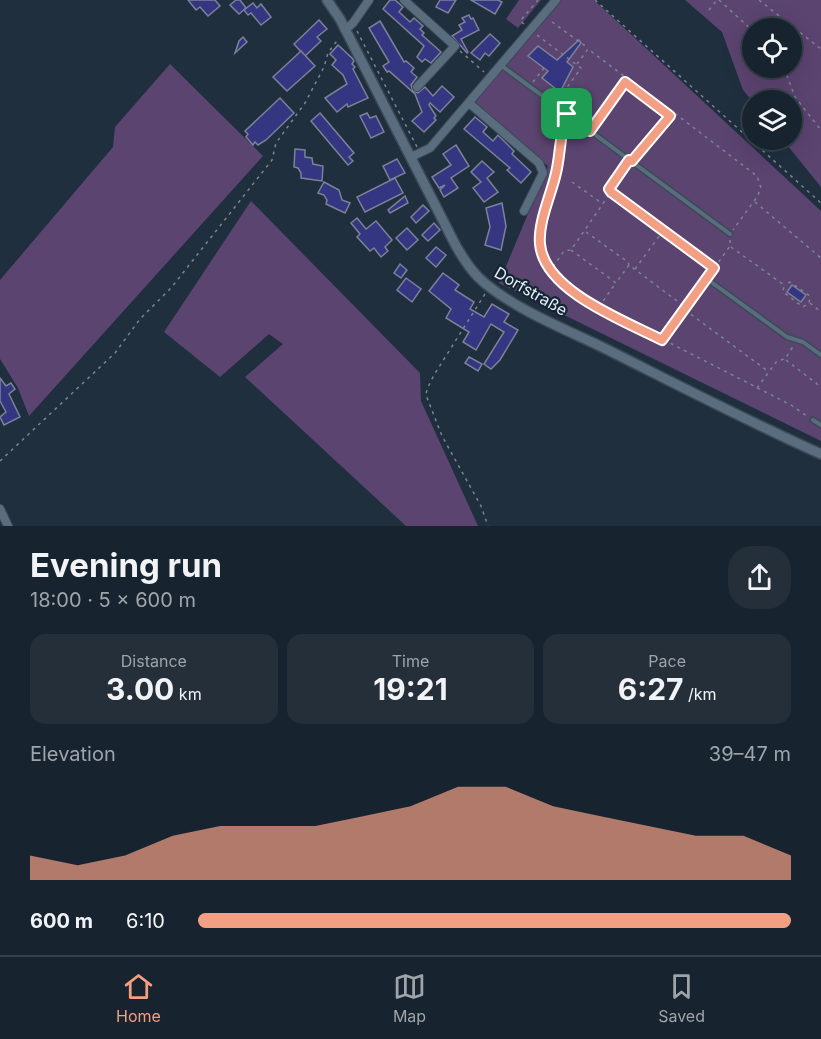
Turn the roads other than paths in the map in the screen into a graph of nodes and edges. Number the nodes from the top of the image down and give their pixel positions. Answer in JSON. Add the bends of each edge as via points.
{"nodes":[{"id":1,"x":327,"y":0,"type":"edge"},
{"id":2,"x":369,"y":0,"type":"edge"},
{"id":3,"x":404,"y":0,"type":"edge"},
{"id":4,"x":556,"y":0,"type":"edge"},
{"id":5,"x":345,"y":30,"type":"junction"},
{"id":6,"x":501,"y":65,"type":"junction"},
{"id":7,"x":417,"y":87,"type":"dead end"},
{"id":8,"x":469,"y":103,"type":"junction"},
{"id":9,"x":415,"y":155,"type":"junction"},
{"id":10,"x":524,"y":211,"type":"dead end"},
{"id":11,"x":730,"y":234,"type":"road end"},
{"id":12,"x":706,"y":279,"type":"road end"},
{"id":13,"x":821,"y":356,"type":"edge"},
{"id":14,"x":813,"y":420,"type":"road end"},
{"id":15,"x":821,"y":425,"type":"edge"},
{"id":16,"x":821,"y":454,"type":"edge"},
{"id":17,"x":0,"y":509,"type":"edge"},
{"id":18,"x":8,"y":526,"type":"edge"}],
"edges":[{"from":1,"to":5,"type":"street","name":"Dorfstraße"},
{"from":2,"to":5,"type":"street"},
{"from":3,"to":7,"type":"street","via":[[455,46]]},
{"from":4,"to":6,"type":"street"},
{"from":5,"to":9,"type":"street","name":"Dorfstraße"},
{"from":6,"to":8,"type":"street"},
{"from":6,"to":11,"type":"lane"},
{"from":8,"to":9,"type":"street","via":[[430,148]]},
{"from":8,"to":10,"type":"street","via":[[539,163],[543,173]]},
{"from":9,"to":16,"type":"street","name":"Dorfstraße","via":[[467,265],[490,287],[530,311]]},
{"from":12,"to":13,"type":"lane","via":[[787,337]]},
{"from":14,"to":15,"type":"lane"},
{"from":17,"to":18,"type":"street"}]}
